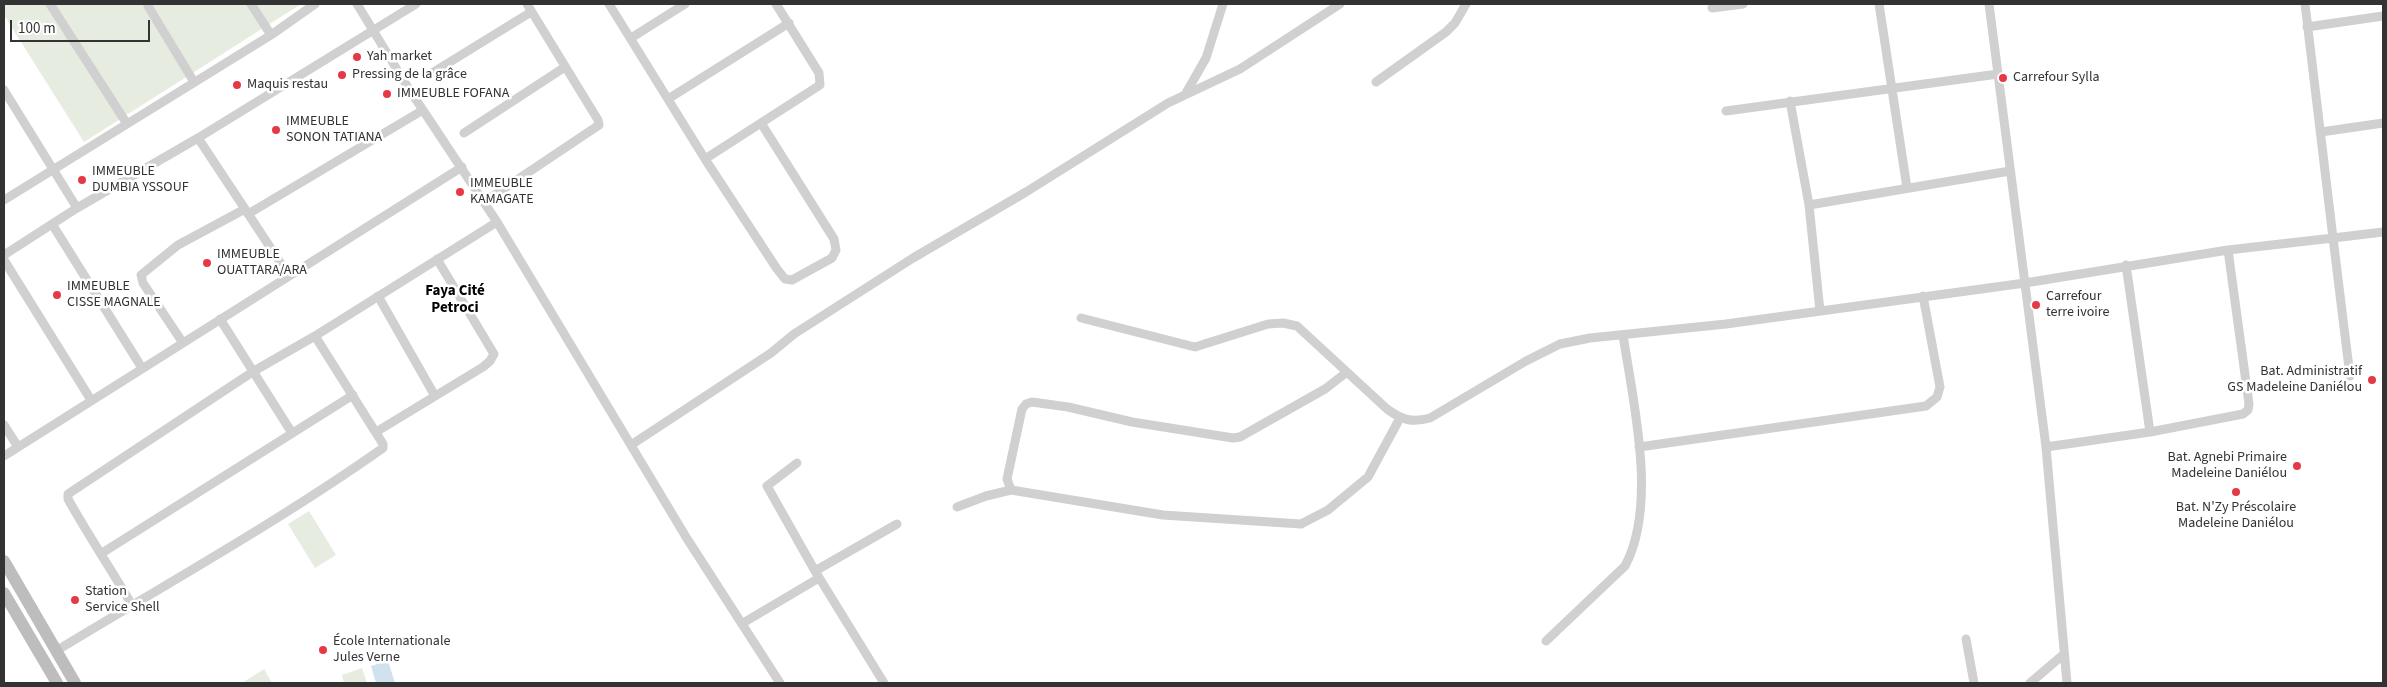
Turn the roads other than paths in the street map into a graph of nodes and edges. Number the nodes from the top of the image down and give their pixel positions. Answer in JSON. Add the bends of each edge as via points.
{"nodes":[{"id":1,"x":50,"y":4,"type":"edge"},
{"id":2,"x":251,"y":4,"type":"edge"},
{"id":3,"x":316,"y":4,"type":"edge"},
{"id":4,"x":358,"y":4,"type":"edge"},
{"id":5,"x":416,"y":4,"type":"edge"},
{"id":6,"x":609,"y":4,"type":"edge"},
{"id":7,"x":685,"y":4,"type":"edge"},
{"id":8,"x":776,"y":4,"type":"edge"},
{"id":9,"x":1223,"y":4,"type":"edge"},
{"id":10,"x":1340,"y":4,"type":"edge"},
{"id":11,"x":1466,"y":4,"type":"edge"},
{"id":12,"x":1743,"y":4,"type":"edge"},
{"id":13,"x":1879,"y":4,"type":"edge"},
{"id":14,"x":1989,"y":4,"type":"edge"},
{"id":15,"x":2305,"y":4,"type":"edge"},
{"id":16,"x":148,"y":6,"type":"dead end"},
{"id":17,"x":529,"y":8,"type":"edge"},
{"id":18,"x":1712,"y":8,"type":"dead end"},
{"id":19,"x":2383,"y":16,"type":"edge"},
{"id":20,"x":788,"y":23,"type":"junction"},
{"id":21,"x":2307,"y":27,"type":"junction"},
{"id":22,"x":373,"y":29,"type":"junction"},
{"id":23,"x":271,"y":35,"type":"junction"},
{"id":24,"x":631,"y":38,"type":"junction"},
{"id":25,"x":565,"y":67,"type":"junction"},
{"id":26,"x":432,"y":73,"type":"dead end"},
{"id":27,"x":1998,"y":74,"type":"junction"},
{"id":28,"x":194,"y":82,"type":"junction"},
{"id":29,"x":1376,"y":82,"type":"dead end"},
{"id":30,"x":1892,"y":89,"type":"junction"},
{"id":31,"x":4,"y":90,"type":"edge"},
{"id":32,"x":1186,"y":93,"type":"junction"},
{"id":33,"x":668,"y":99,"type":"junction"},
{"id":34,"x":1790,"y":101,"type":"junction"},
{"id":35,"x":423,"y":110,"type":"junction"},
{"id":36,"x":1726,"y":111,"type":"dead end"},
{"id":37,"x":761,"y":123,"type":"junction"},
{"id":38,"x":2383,"y":123,"type":"edge"},
{"id":39,"x":127,"y":124,"type":"junction"},
{"id":40,"x":2321,"y":132,"type":"junction"},
{"id":41,"x":464,"y":133,"type":"dead end"},
{"id":42,"x":198,"y":138,"type":"junction"},
{"id":43,"x":705,"y":159,"type":"junction"},
{"id":44,"x":462,"y":167,"type":"junction"},
{"id":45,"x":53,"y":169,"type":"junction"},
{"id":46,"x":2010,"y":171,"type":"junction"},
{"id":47,"x":1907,"y":188,"type":"junction"},
{"id":48,"x":4,"y":200,"type":"edge"},
{"id":49,"x":484,"y":202,"type":"junction"},
{"id":50,"x":1809,"y":205,"type":"junction"},
{"id":51,"x":77,"y":208,"type":"junction"},
{"id":52,"x":246,"y":211,"type":"junction"},
{"id":53,"x":497,"y":222,"type":"junction"},
{"id":54,"x":52,"y":224,"type":"junction"},
{"id":55,"x":2383,"y":232,"type":"edge"},
{"id":56,"x":2333,"y":238,"type":"junction"},
{"id":57,"x":2228,"y":250,"type":"junction"},
{"id":58,"x":4,"y":255,"type":"edge"},
{"id":59,"x":437,"y":259,"type":"junction"},
{"id":60,"x":4,"y":260,"type":"edge"},
{"id":61,"x":2126,"y":265,"type":"junction"},
{"id":62,"x":289,"y":276,"type":"junction"},
{"id":63,"x":2025,"y":283,"type":"junction"},
{"id":64,"x":378,"y":296,"type":"junction"},
{"id":65,"x":1923,"y":296,"type":"junction"},
{"id":66,"x":1820,"y":311,"type":"junction"},
{"id":67,"x":1081,"y":318,"type":"dead end"},
{"id":68,"x":220,"y":319,"type":"junction"},
{"id":69,"x":1623,"y":335,"type":"junction"},
{"id":70,"x":315,"y":336,"type":"junction"},
{"id":71,"x":183,"y":342,"type":"junction"},
{"id":72,"x":142,"y":368,"type":"junction"},
{"id":73,"x":254,"y":371,"type":"junction"},
{"id":74,"x":1347,"y":372,"type":"junction"},
{"id":75,"x":2350,"y":376,"type":"dead end"},
{"id":76,"x":353,"y":395,"type":"junction"},
{"id":77,"x":435,"y":396,"type":"junction"},
{"id":78,"x":91,"y":400,"type":"junction"},
{"id":79,"x":1400,"y":418,"type":"junction"},
{"id":80,"x":4,"y":425,"type":"edge"},
{"id":81,"x":376,"y":432,"type":"junction"},
{"id":82,"x":2150,"y":432,"type":"junction"},
{"id":83,"x":292,"y":434,"type":"junction"},
{"id":84,"x":631,"y":445,"type":"junction"},
{"id":85,"x":2046,"y":446,"type":"junction"},
{"id":86,"x":18,"y":447,"type":"junction"},
{"id":87,"x":1639,"y":447,"type":"junction"},
{"id":88,"x":4,"y":456,"type":"edge"},
{"id":89,"x":797,"y":463,"type":"dead end"},
{"id":90,"x":1011,"y":490,"type":"junction"},
{"id":91,"x":957,"y":507,"type":"dead end"},
{"id":92,"x":897,"y":524,"type":"dead end"},
{"id":93,"x":102,"y":553,"type":"junction"},
{"id":94,"x":4,"y":561,"type":"edge"},
{"id":95,"x":817,"y":574,"type":"junction"},
{"id":96,"x":4,"y":593,"type":"edge"},
{"id":97,"x":132,"y":605,"type":"junction"},
{"id":98,"x":743,"y":623,"type":"junction"},
{"id":99,"x":1966,"y":639,"type":"dead end"},
{"id":100,"x":1546,"y":641,"type":"dead end"},
{"id":101,"x":56,"y":651,"type":"junction"},
{"id":102,"x":2064,"y":654,"type":"junction"},
{"id":103,"x":57,"y":683,"type":"edge"},
{"id":104,"x":75,"y":683,"type":"edge"},
{"id":105,"x":780,"y":683,"type":"edge"},
{"id":106,"x":884,"y":683,"type":"edge"},
{"id":107,"x":1974,"y":683,"type":"edge"},
{"id":108,"x":2030,"y":683,"type":"edge"},
{"id":109,"x":2067,"y":683,"type":"edge"}],
"edges":[{"from":1,"to":39,"type":"street"},
{"from":2,"to":23,"type":"street"},
{"from":3,"to":23,"type":"street"},
{"from":4,"to":22,"type":"street"},
{"from":5,"to":22,"type":"street"},
{"from":6,"to":24,"type":"street"},
{"from":7,"to":24,"type":"street"},
{"from":8,"to":20,"type":"street"},
{"from":9,"to":32,"type":"street","via":[[1206,58]]},
{"from":10,"to":32,"type":"street","via":[[1240,69]]},
{"from":11,"to":29,"type":"street","via":[[1446,32]]},
{"from":12,"to":18,"type":"street"},
{"from":13,"to":30,"type":"street"},
{"from":14,"to":27,"type":"street"},
{"from":15,"to":21,"type":"street"},
{"from":16,"to":28,"type":"street"},
{"from":17,"to":25,"type":"street"},
{"from":17,"to":26,"type":"street"},
{"from":19,"to":21,"type":"street"},
{"from":20,"to":33,"type":"street"},
{"from":20,"to":37,"type":"street","via":[[819,73],[820,86]]},
{"from":21,"to":40,"type":"street"},
{"from":22,"to":35,"type":"street"},
{"from":22,"to":42,"type":"street"},
{"from":23,"to":28,"type":"street"},
{"from":24,"to":33,"type":"street"},
{"from":25,"to":41,"type":"street"},
{"from":25,"to":49,"type":"street","via":[[599,125]]},
{"from":27,"to":30,"type":"street"},
{"from":27,"to":46,"type":"street"},
{"from":28,"to":39,"type":"street"},
{"from":30,"to":34,"type":"street"},
{"from":30,"to":47,"type":"street"},
{"from":31,"to":45,"type":"street"},
{"from":32,"to":84,"type":"street","via":[[913,258]]},
{"from":33,"to":43,"type":"street"},
{"from":34,"to":36,"type":"street"},
{"from":34,"to":50,"type":"street"},
{"from":35,"to":44,"type":"street"},
{"from":35,"to":52,"type":"street"},
{"from":37,"to":43,"type":"street"},
{"from":37,"to":43,"type":"street","via":[[834,239],[836,250],[832,258],[792,280],[785,279]]},
{"from":38,"to":40,"type":"street"},
{"from":39,"to":45,"type":"street"},
{"from":40,"to":56,"type":"street"},
{"from":42,"to":51,"type":"street"},
{"from":42,"to":52,"type":"street"},
{"from":44,"to":49,"type":"street"},
{"from":44,"to":62,"type":"street"},
{"from":45,"to":48,"type":"street"},
{"from":45,"to":51,"type":"street"},
{"from":46,"to":47,"type":"street"},
{"from":46,"to":63,"type":"street"},
{"from":47,"to":50,"type":"street"},
{"from":49,"to":53,"type":"street"},
{"from":50,"to":66,"type":"street"},
{"from":51,"to":54,"type":"street"},
{"from":52,"to":62,"type":"street"},
{"from":52,"to":71,"type":"street","via":[[178,245],[141,275],[143,283]]},
{"from":53,"to":59,"type":"street"},
{"from":53,"to":84,"type":"street"},
{"from":54,"to":58,"type":"street"},
{"from":54,"to":72,"type":"street"},
{"from":55,"to":56,"type":"street"},
{"from":56,"to":57,"type":"street"},
{"from":56,"to":75,"type":"street"},
{"from":57,"to":61,"type":"street"},
{"from":57,"to":82,"type":"street","via":[[2248,410],[2243,414]]},
{"from":59,"to":64,"type":"street"},
{"from":59,"to":77,"type":"street","via":[[494,354],[483,367]]},
{"from":60,"to":78,"type":"street"},
{"from":61,"to":63,"type":"street"},
{"from":61,"to":82,"type":"street"},
{"from":62,"to":68,"type":"street"},
{"from":63,"to":65,"type":"street"},
{"from":63,"to":85,"type":"street"},
{"from":64,"to":70,"type":"street"},
{"from":64,"to":77,"type":"street"},
{"from":65,"to":66,"type":"street"},
{"from":65,"to":87,"type":"street","via":[[1940,388],[1937,397],[1926,406]]},
{"from":66,"to":69,"type":"street"},
{"from":67,"to":74,"type":"street","via":[[1195,347],[1268,324],[1283,323],[1297,326]]},
{"from":68,"to":71,"type":"street"},
{"from":68,"to":73,"type":"street"},
{"from":69,"to":79,"type":"street","via":[[1560,344],[1430,418],[1416,422]]},
{"from":69,"to":87,"type":"street"},
{"from":70,"to":73,"type":"street"},
{"from":70,"to":76,"type":"street"},
{"from":71,"to":72,"type":"street"},
{"from":72,"to":78,"type":"street"},
{"from":73,"to":83,"type":"street"},
{"from":73,"to":93,"type":"street","via":[[68,494],[85,530]]},
{"from":74,"to":79,"type":"street"},
{"from":74,"to":90,"type":"street","via":[[1325,389],[1233,438],[1132,422],[1068,406],[1026,404],[1022,409],[1008,479]]},
{"from":76,"to":81,"type":"street"},
{"from":76,"to":83,"type":"street"},
{"from":77,"to":81,"type":"street"},
{"from":78,"to":86,"type":"street"},
{"from":79,"to":90,"type":"street","via":[[1368,477],[1328,510],[1301,524],[1163,514]]},
{"from":80,"to":86,"type":"street"},
{"from":81,"to":97,"type":"street","via":[[384,444],[383,448],[324,489]]},
{"from":82,"to":85,"type":"street"},
{"from":83,"to":93,"type":"street"},
{"from":84,"to":98,"type":"street"},
{"from":85,"to":102,"type":"street"},
{"from":86,"to":88,"type":"street"},
{"from":87,"to":100,"type":"street","via":[[1641,495],[1632,552],[1624,566]]},
{"from":89,"to":95,"type":"street","via":[[767,486]]},
{"from":90,"to":91,"type":"street"},
{"from":92,"to":95,"type":"street"},
{"from":93,"to":97,"type":"street"},
{"from":94,"to":101,"type":"main road"},
{"from":95,"to":98,"type":"street"},
{"from":95,"to":106,"type":"street"},
{"from":96,"to":103,"type":"main road"},
{"from":97,"to":101,"type":"street"},
{"from":98,"to":105,"type":"street"},
{"from":99,"to":107,"type":"street"},
{"from":101,"to":104,"type":"main road"},
{"from":102,"to":108,"type":"street"},
{"from":102,"to":109,"type":"street"}]}
